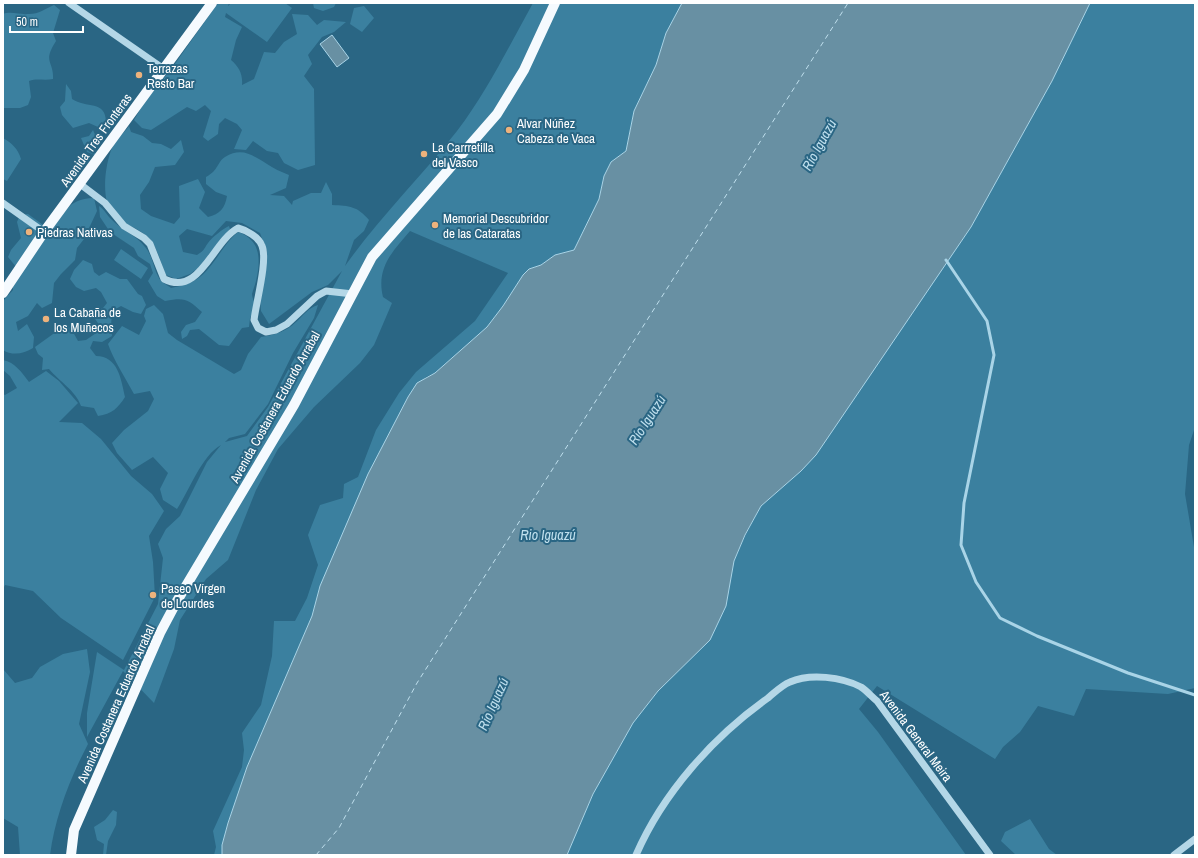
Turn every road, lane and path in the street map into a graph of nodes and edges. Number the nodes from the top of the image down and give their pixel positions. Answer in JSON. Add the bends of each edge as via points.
{"nodes":[{"id":1,"x":69,"y":3,"type":"edge"},
{"id":2,"x":212,"y":3,"type":"edge"},
{"id":3,"x":555,"y":3,"type":"edge"},
{"id":4,"x":164,"y":69,"type":"junction"},
{"id":5,"x":80,"y":184,"type":"junction"},
{"id":6,"x":3,"y":203,"type":"edge"},
{"id":7,"x":44,"y":232,"type":"junction"},
{"id":8,"x":3,"y":293,"type":"edge"},
{"id":9,"x":353,"y":294,"type":"junction"},
{"id":10,"x":1195,"y":839,"type":"edge"},
{"id":11,"x":70,"y":855,"type":"edge"},
{"id":12,"x":636,"y":855,"type":"edge"},
{"id":13,"x":990,"y":855,"type":"edge"},
{"id":14,"x":1174,"y":855,"type":"edge"}],
"edges":[{"from":1,"to":4,"type":"street"},
{"from":2,"to":4,"type":"main road","name":"Avenida Tres Fronteras"},
{"from":3,"to":9,"type":"main road","name":"Avenida Costanera Eduardo Arrabal","via":[[524,70],[497,114],[372,257]]},
{"from":4,"to":5,"type":"main road","name":"Avenida Tres Fronteras"},
{"from":5,"to":7,"type":"main road","name":"Avenida Tres Fronteras"},
{"from":5,"to":9,"type":"street","via":[[105,203],[124,226],[150,244],[164,279],[173,284],[186,281],[198,274],[229,233],[238,228],[247,230],[262,245],[264,260],[254,320],[258,328],[266,332],[287,324],[326,291]]},
{"from":6,"to":7,"type":"street"},
{"from":7,"to":8,"type":"main road","name":"Avenida Tres Fronteras"},
{"from":9,"to":11,"type":"main road","name":"Avenida Costanera Eduardo Arrabal","via":[[294,405],[160,633],[74,830]]},
{"from":10,"to":14,"type":"street"},
{"from":12,"to":13,"type":"street","name":"Avenida General Meira","via":[[646,832],[676,786],[712,746],[750,710],[790,682],[815,677],[841,679],[862,688],[877,701]]}]}
